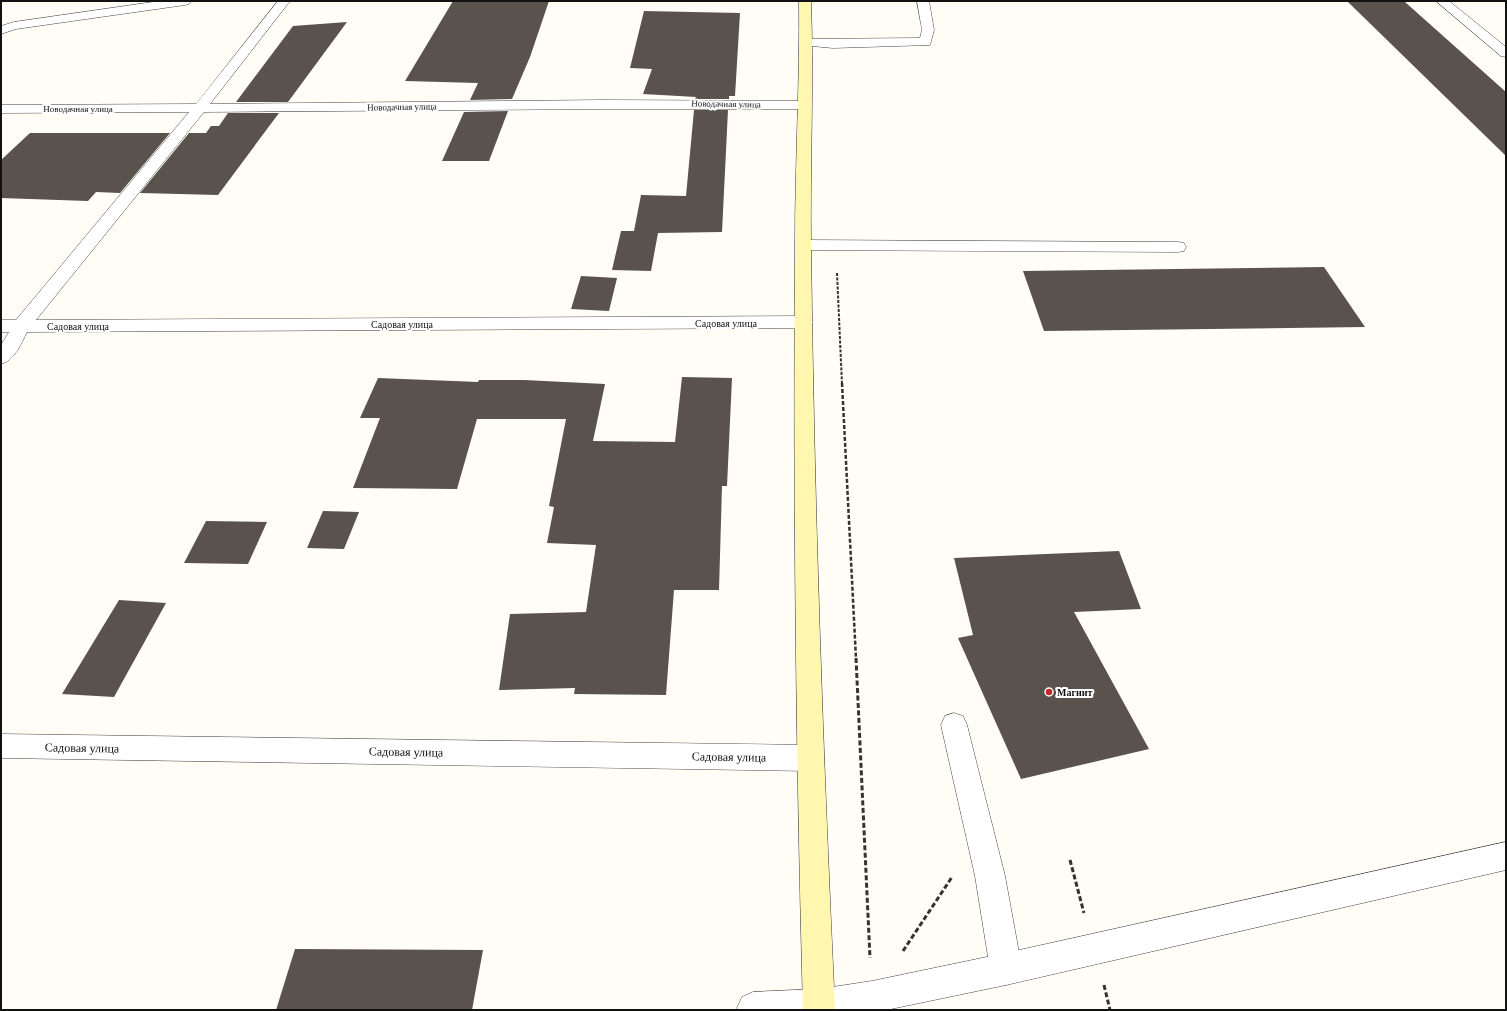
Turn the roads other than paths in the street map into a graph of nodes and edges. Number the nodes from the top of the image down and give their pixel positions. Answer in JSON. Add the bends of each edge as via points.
{"nodes":[{"id":1,"x":185,"y":1,"type":"edge"},
{"id":2,"x":284,"y":1,"type":"edge"},
{"id":3,"x":805,"y":1,"type":"edge"},
{"id":4,"x":923,"y":1,"type":"edge"},
{"id":5,"x":1442,"y":1,"type":"edge"},
{"id":6,"x":147,"y":4,"type":"edge"},
{"id":7,"x":1,"y":30,"type":"edge"},
{"id":8,"x":806,"y":42,"type":"junction"},
{"id":9,"x":1506,"y":53,"type":"edge"},
{"id":10,"x":804,"y":105,"type":"junction"},
{"id":11,"x":1,"y":109,"type":"edge"},
{"id":12,"x":199,"y":109,"type":"junction"},
{"id":13,"x":803,"y":245,"type":"junction"},
{"id":14,"x":1178,"y":247,"type":"dead end"},
{"id":15,"x":804,"y":322,"type":"junction"},
{"id":16,"x":1,"y":326,"type":"edge"},
{"id":17,"x":21,"y":326,"type":"junction"},
{"id":18,"x":1,"y":358,"type":"edge"},
{"id":19,"x":954,"y":725,"type":"dead end"},
{"id":20,"x":1,"y":746,"type":"edge"},
{"id":21,"x":810,"y":758,"type":"junction"},
{"id":22,"x":1506,"y":856,"type":"edge"},
{"id":23,"x":1006,"y":969,"type":"junction"},
{"id":24,"x":754,"y":1008,"type":"dead end"},
{"id":25,"x":819,"y":1008,"type":"edge"}],
"edges":[{"from":1,"to":6,"type":"street"},
{"from":2,"to":12,"type":"street"},
{"from":3,"to":8,"type":"street"},
{"from":4,"to":8,"type":"street","via":[[928,30],[925,42]]},
{"from":5,"to":9,"type":"street"},
{"from":6,"to":7,"type":"street"},
{"from":8,"to":10,"type":"street"},
{"from":10,"to":12,"type":"street","name":"Новодачная улица"},
{"from":10,"to":13,"type":"street"},
{"from":11,"to":12,"type":"street","name":"Новодачная улица"},
{"from":12,"to":17,"type":"street"},
{"from":13,"to":14,"type":"street"},
{"from":13,"to":15,"type":"street"},
{"from":15,"to":17,"type":"street","name":"Садовая улица"},
{"from":15,"to":21,"type":"street"},
{"from":16,"to":17,"type":"street","name":"Садовая улица"},
{"from":17,"to":18,"type":"street"},
{"from":19,"to":23,"type":"street","via":[[990,876]]},
{"from":20,"to":21,"type":"street","name":"Садовая улица"},
{"from":21,"to":25,"type":"street"},
{"from":22,"to":23,"type":"street"},
{"from":23,"to":25,"type":"street"},
{"from":24,"to":25,"type":"street"}]}
